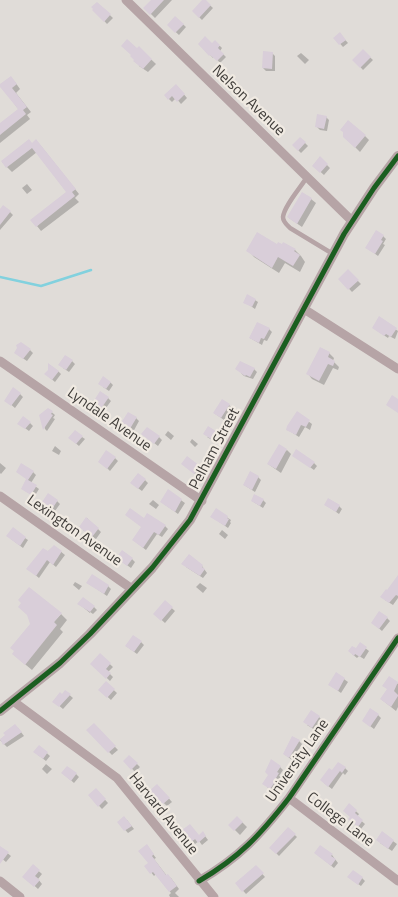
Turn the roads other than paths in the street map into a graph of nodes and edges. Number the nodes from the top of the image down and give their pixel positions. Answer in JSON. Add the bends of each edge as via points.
{"nodes":[{"id":1,"x":126,"y":0,"type":"edge"},
{"id":2,"x":398,"y":156,"type":"edge"},
{"id":3,"x":307,"y":177,"type":"junction"},
{"id":4,"x":352,"y":221,"type":"junction"},
{"id":5,"x":333,"y":254,"type":"junction"},
{"id":6,"x":304,"y":309,"type":"junction"},
{"id":7,"x":0,"y":361,"type":"edge"},
{"id":8,"x":398,"y":369,"type":"edge"},
{"id":9,"x":0,"y":496,"type":"edge"},
{"id":10,"x":202,"y":501,"type":"junction"},
{"id":11,"x":132,"y":590,"type":"junction"},
{"id":12,"x":398,"y":638,"type":"edge"},
{"id":13,"x":13,"y":701,"type":"junction"},
{"id":14,"x":0,"y":711,"type":"edge"},
{"id":15,"x":288,"y":798,"type":"junction"},
{"id":16,"x":0,"y":881,"type":"edge"},
{"id":17,"x":199,"y":881,"type":"junction"},
{"id":18,"x":398,"y":881,"type":"edge"},
{"id":19,"x":20,"y":897,"type":"edge"},
{"id":20,"x":214,"y":897,"type":"edge"}],
"edges":[{"from":1,"to":3,"type":"street","name":"Nelson Avenue"},
{"from":2,"to":4,"type":"street","name":"Pelham Street"},
{"from":3,"to":4,"type":"street","name":"Nelson Avenue"},
{"from":3,"to":5,"type":"lane","via":[[290,201],[283,216],[284,222]]},
{"from":4,"to":5,"type":"street","name":"Pelham Street"},
{"from":5,"to":6,"type":"street","name":"Pelham Street"},
{"from":6,"to":8,"type":"street"},
{"from":6,"to":10,"type":"street","name":"Pelham Street"},
{"from":7,"to":10,"type":"street","name":"Lyndale Avenue"},
{"from":9,"to":11,"type":"street","name":"Lexington Avenue"},
{"from":10,"to":11,"type":"street","name":"Pelham Street","via":[[177,537]]},
{"from":11,"to":13,"type":"street","name":"Pelham Street","via":[[60,663]]},
{"from":12,"to":15,"type":"street","name":"University Lane"},
{"from":13,"to":14,"type":"street","name":"Pelham Street"},
{"from":13,"to":17,"type":"street","name":"Harvard Avenue","via":[[117,778]]},
{"from":15,"to":17,"type":"street","name":"University Lane","via":[[250,844],[224,866]]},
{"from":15,"to":18,"type":"street","name":"College Lane"},
{"from":16,"to":19,"type":"street"},
{"from":17,"to":20,"type":"street","name":"Harvard Avenue"}]}
